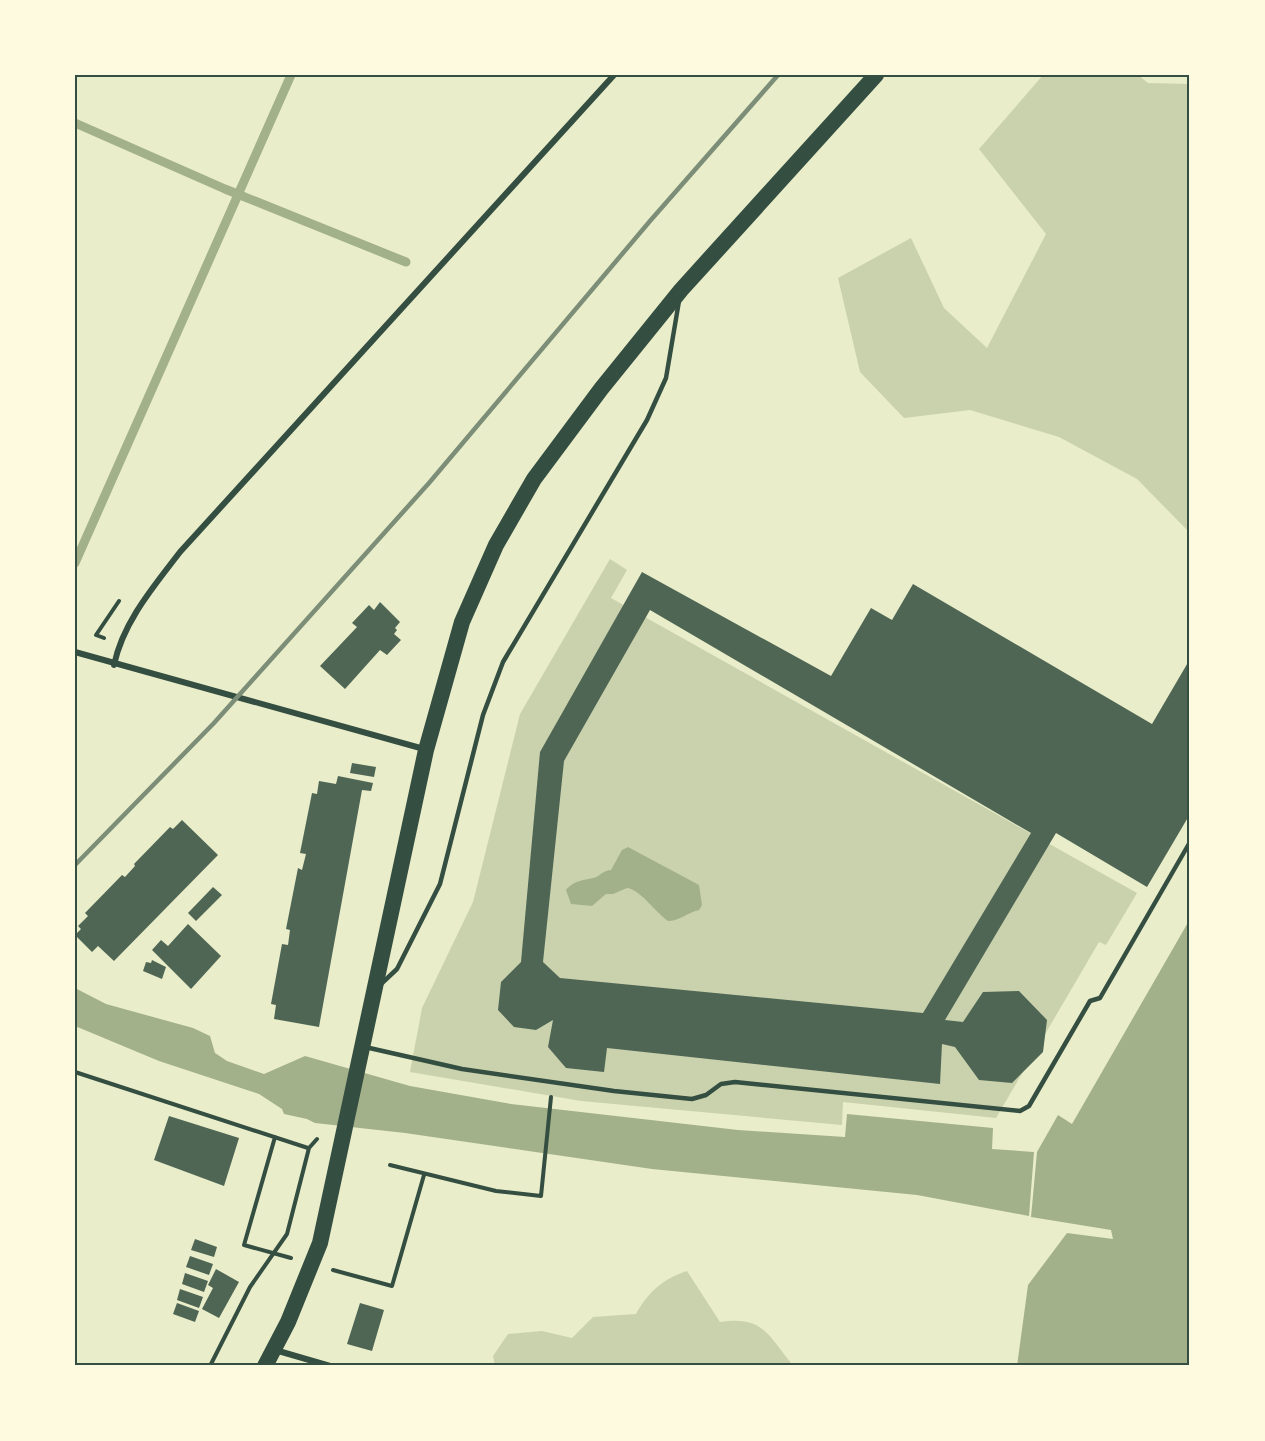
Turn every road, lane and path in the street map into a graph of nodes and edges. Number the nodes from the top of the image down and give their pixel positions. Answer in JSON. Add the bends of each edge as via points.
{"nodes":[{"id":1,"x":614,"y":75,"type":"edge"},
{"id":2,"x":876,"y":75,"type":"edge"},
{"id":3,"x":681,"y":290,"type":"junction"},
{"id":4,"x":120,"y":599,"type":"dead end"},
{"id":5,"x":118,"y":645,"type":"junction"},
{"id":6,"x":75,"y":652,"type":"edge"},
{"id":7,"x":114,"y":665,"type":"junction"},
{"id":8,"x":426,"y":750,"type":"junction"},
{"id":9,"x":1190,"y":842,"type":"edge"},
{"id":10,"x":376,"y":988,"type":"junction"},
{"id":11,"x":361,"y":1050,"type":"junction"},
{"id":12,"x":75,"y":1072,"type":"edge"},
{"id":13,"x":552,"y":1093,"type":"dead end"},
{"id":14,"x":275,"y":1137,"type":"junction"},
{"id":15,"x":316,"y":1142,"type":"dead end"},
{"id":16,"x":309,"y":1148,"type":"junction"},
{"id":17,"x":390,"y":1165,"type":"dead end"},
{"id":18,"x":424,"y":1176,"type":"junction"},
{"id":19,"x":265,"y":1251,"type":"dead end"},
{"id":20,"x":375,"y":1282,"type":"dead end"},
{"id":21,"x":274,"y":1350,"type":"junction"},
{"id":22,"x":210,"y":1366,"type":"edge"},
{"id":23,"x":265,"y":1366,"type":"edge"},
{"id":24,"x":330,"y":1366,"type":"edge"}],
"edges":[{"from":1,"to":5,"type":"street","via":[[180,552],[148,594]]},
{"from":2,"to":3,"type":"highway"},
{"from":3,"to":8,"type":"highway","via":[[534,479],[496,545],[462,622]]},
{"from":3,"to":10,"type":"lane","via":[[666,378],[647,420],[502,662],[483,715],[440,885],[397,969]]},
{"from":4,"to":5,"type":"path","via":[[96,635]]},
{"from":5,"to":7,"type":"street"},
{"from":6,"to":7,"type":"street"},
{"from":7,"to":8,"type":"street"},
{"from":8,"to":10,"type":"highway"},
{"from":9,"to":11,"type":"lane","via":[[1100,998],[1090,1001],[1029,1106],[1020,1111],[735,1082],[721,1084],[692,1100],[462,1069]]},
{"from":10,"to":11,"type":"highway"},
{"from":11,"to":21,"type":"highway","via":[[320,1243]]},
{"from":12,"to":14,"type":"path"},
{"from":13,"to":18,"type":"path","via":[[541,1196]]},
{"from":14,"to":16,"type":"path"},
{"from":14,"to":19,"type":"path","via":[[244,1245]]},
{"from":15,"to":16,"type":"path"},
{"from":16,"to":22,"type":"path","via":[[287,1234],[250,1287]]},
{"from":17,"to":18,"type":"path"},
{"from":18,"to":20,"type":"path","via":[[392,1286]]},
{"from":21,"to":23,"type":"highway"},
{"from":21,"to":24,"type":"street"}]}
